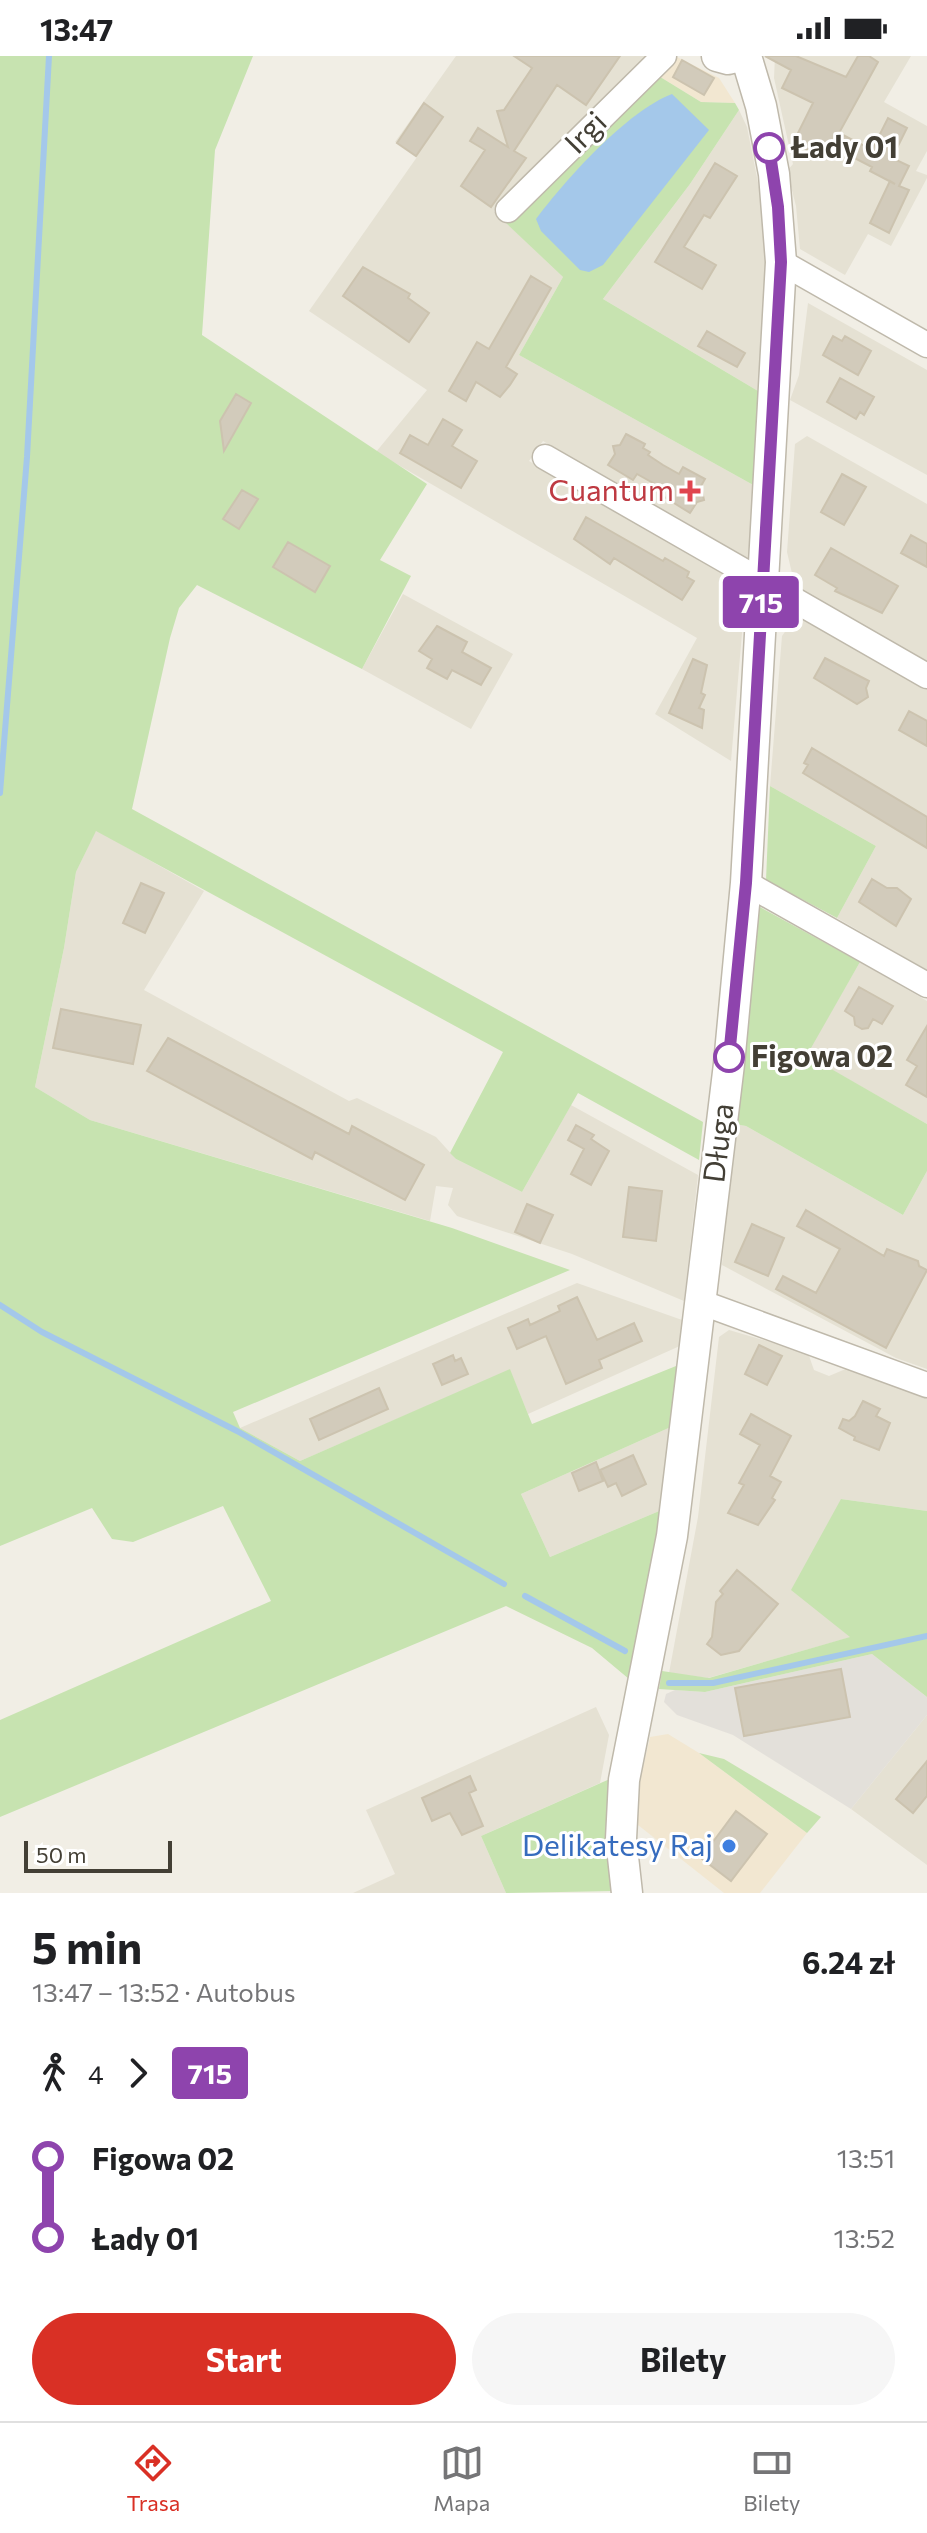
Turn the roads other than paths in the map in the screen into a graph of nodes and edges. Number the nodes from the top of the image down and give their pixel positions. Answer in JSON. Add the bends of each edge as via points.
{"nodes":[{"id":1,"x":664,"y":56,"type":"edge"},
{"id":2,"x":717,"y":56,"type":"edge"},
{"id":3,"x":740,"y":56,"type":"edge"},
{"id":4,"x":746,"y":56,"type":"edge"},
{"id":5,"x":508,"y":210,"type":"dead end"},
{"id":6,"x":781,"y":262,"type":"junction"},
{"id":7,"x":927,"y":345,"type":"edge"},
{"id":8,"x":545,"y":457,"type":"dead end"},
{"id":9,"x":763,"y":583,"type":"junction"},
{"id":10,"x":927,"y":676,"type":"edge"},
{"id":11,"x":746,"y":883,"type":"junction"},
{"id":12,"x":927,"y":985,"type":"edge"},
{"id":13,"x":700,"y":1302,"type":"junction"},
{"id":14,"x":927,"y":1385,"type":"edge"},
{"id":15,"x":627,"y":1893,"type":"edge"}],
"edges":[{"from":1,"to":5,"type":"street","name":"Irgi"},
{"from":2,"to":3,"type":"street"},
{"from":4,"to":6,"type":"street","name":"Długa","via":[[774,174]]},
{"from":6,"to":7,"type":"street"},
{"from":6,"to":9,"type":"street","name":"Długa"},
{"from":8,"to":9,"type":"street"},
{"from":9,"to":10,"type":"street"},
{"from":9,"to":11,"type":"street","name":"Długa"},
{"from":11,"to":12,"type":"street"},
{"from":11,"to":13,"type":"street","name":"Długa"},
{"from":13,"to":14,"type":"street"},
{"from":13,"to":15,"type":"street","name":"Długa","via":[[672,1536],[624,1780],[621,1839]]}]}
